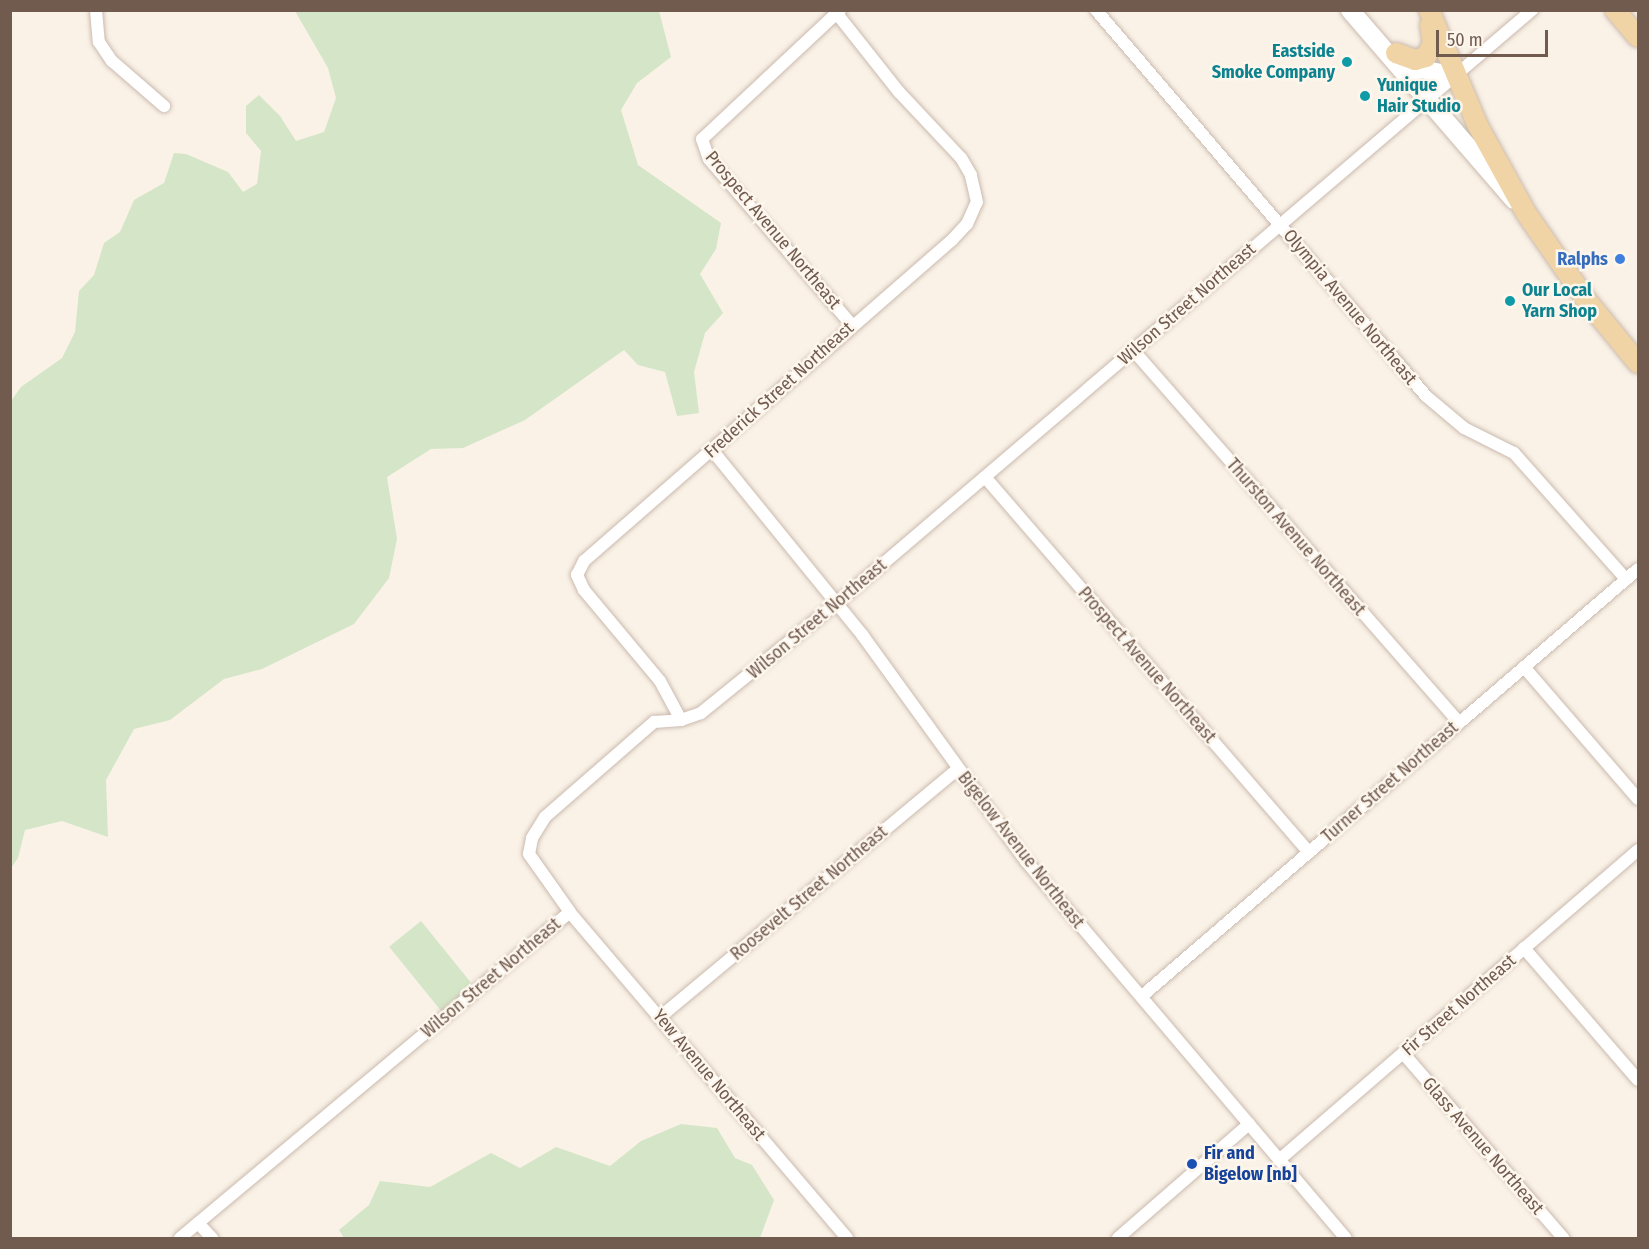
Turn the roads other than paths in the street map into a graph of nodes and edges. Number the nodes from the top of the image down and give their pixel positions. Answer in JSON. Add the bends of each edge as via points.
{"nodes":[{"id":1,"x":96,"y":10,"type":"edge"},
{"id":2,"x":1096,"y":10,"type":"edge"},
{"id":3,"x":1350,"y":10,"type":"edge"},
{"id":4,"x":1359,"y":10,"type":"edge"},
{"id":5,"x":1428,"y":10,"type":"edge"},
{"id":6,"x":1532,"y":10,"type":"edge"},
{"id":7,"x":1615,"y":10,"type":"edge"},
{"id":8,"x":837,"y":12,"type":"edge"},
{"id":9,"x":1637,"y":31,"type":"edge"},
{"id":10,"x":1396,"y":53,"type":"junction"},
{"id":11,"x":1456,"y":76,"type":"junction"},
{"id":12,"x":1425,"y":98,"type":"junction"},
{"id":13,"x":164,"y":106,"type":"dead end"},
{"id":14,"x":1526,"y":213,"type":"junction"},
{"id":15,"x":1279,"y":224,"type":"junction"},
{"id":16,"x":852,"y":325,"type":"junction"},
{"id":17,"x":1133,"y":351,"type":"junction"},
{"id":18,"x":1638,"y":363,"type":"edge"},
{"id":19,"x":712,"y":450,"type":"junction"},
{"id":20,"x":986,"y":477,"type":"junction"},
{"id":21,"x":1638,"y":569,"type":"edge"},
{"id":22,"x":1626,"y":579,"type":"junction"},
{"id":23,"x":837,"y":603,"type":"junction"},
{"id":24,"x":1524,"y":667,"type":"junction"},
{"id":25,"x":681,"y":720,"type":"junction"},
{"id":26,"x":1459,"y":723,"type":"junction"},
{"id":27,"x":958,"y":769,"type":"junction"},
{"id":28,"x":1638,"y":799,"type":"edge"},
{"id":29,"x":1638,"y":850,"type":"edge"},
{"id":30,"x":1309,"y":852,"type":"junction"},
{"id":31,"x":570,"y":912,"type":"junction"},
{"id":32,"x":1524,"y":948,"type":"junction"},
{"id":33,"x":1142,"y":996,"type":"junction"},
{"id":34,"x":660,"y":1017,"type":"junction"},
{"id":35,"x":1403,"y":1053,"type":"junction"},
{"id":36,"x":1638,"y":1080,"type":"edge"},
{"id":37,"x":1250,"y":1124,"type":"junction"},
{"id":38,"x":1279,"y":1160,"type":"junction"},
{"id":39,"x":198,"y":1223,"type":"junction"},
{"id":40,"x":183,"y":1236,"type":"edge"},
{"id":41,"x":844,"y":1237,"type":"edge"},
{"id":42,"x":212,"y":1239,"type":"edge"},
{"id":43,"x":1118,"y":1239,"type":"edge"},
{"id":44,"x":1346,"y":1239,"type":"edge"},
{"id":45,"x":1563,"y":1239,"type":"edge"}],
"edges":[{"from":1,"to":13,"type":"street","via":[[99,42],[112,61]]},
{"from":2,"to":15,"type":"street","name":"Olympia Avenue Northeast"},
{"from":3,"to":12,"type":"street"},
{"from":4,"to":10,"type":"street"},
{"from":5,"to":10,"type":"main road","via":[[1430,52],[1419,60]]},
{"from":5,"to":11,"type":"main road"},
{"from":6,"to":11,"type":"street","name":"Wilson Street Northeast"},
{"from":7,"to":9,"type":"main road"},
{"from":8,"to":16,"type":"street","name":"Frederick Street Northeast","via":[[899,92],[961,158],[971,174],[977,202],[967,224],[952,240]]},
{"from":8,"to":16,"type":"street","name":"Prospect Avenue Northeast","via":[[705,134],[703,145],[709,159]]},
{"from":10,"to":11,"type":"street","via":[[1416,68]]},
{"from":11,"to":12,"type":"street","name":"Wilson Street Northeast"},
{"from":11,"to":14,"type":"main road","via":[[1495,160]]},
{"from":12,"to":14,"type":"street"},
{"from":12,"to":15,"type":"street","name":"Wilson Street Northeast"},
{"from":14,"to":18,"type":"main road","via":[[1587,301]]},
{"from":15,"to":17,"type":"street","name":"Wilson Street Northeast"},
{"from":15,"to":22,"type":"street","name":"Olympia Avenue Northeast","via":[[1426,396],[1464,429],[1514,453]]},
{"from":16,"to":19,"type":"street","name":"Frederick Street Northeast"},
{"from":17,"to":20,"type":"street","name":"Wilson Street Northeast"},
{"from":17,"to":26,"type":"street","name":"Thurston Avenue Northeast"},
{"from":19,"to":23,"type":"street","name":"Bigelow Avenue Northeast"},
{"from":19,"to":25,"type":"street","name":"Frederick Street Northeast","via":[[584,561],[577,575],[600,611],[660,681]]},
{"from":20,"to":23,"type":"street","name":"Wilson Street Northeast"},
{"from":20,"to":30,"type":"street","name":"Prospect Avenue Northeast"},
{"from":21,"to":22,"type":"street","name":"Turner Street Northeast"},
{"from":22,"to":24,"type":"street","name":"Turner Street Northeast"},
{"from":23,"to":25,"type":"street","name":"Wilson Street Northeast","via":[[716,702]]},
{"from":23,"to":27,"type":"street","name":"Bigelow Avenue Northeast"},
{"from":24,"to":26,"type":"street","name":"Turner Street Northeast"},
{"from":24,"to":28,"type":"street"},
{"from":25,"to":31,"type":"street","name":"Wilson Street Northeast","via":[[654,722],[545,817],[532,838],[529,854]]},
{"from":26,"to":30,"type":"street","name":"Turner Street Northeast"},
{"from":27,"to":33,"type":"street","name":"Bigelow Avenue Northeast","via":[[1026,861]]},
{"from":27,"to":34,"type":"street","name":"Roosevelt Street Northeast"},
{"from":29,"to":32,"type":"street","name":"Fir Street Northeast"},
{"from":30,"to":33,"type":"street","name":"Turner Street Northeast"},
{"from":31,"to":34,"type":"street","name":"Yew Avenue Northeast"},
{"from":31,"to":39,"type":"street","name":"Wilson Street Northeast"},
{"from":32,"to":35,"type":"street","name":"Fir Street Northeast"},
{"from":32,"to":36,"type":"street"},
{"from":33,"to":37,"type":"street","name":"Bigelow Avenue Northeast"},
{"from":34,"to":41,"type":"street","name":"Yew Avenue Northeast"},
{"from":35,"to":38,"type":"street","name":"Fir Street Northeast"},
{"from":35,"to":45,"type":"street","name":"Glass Avenue Northeast"},
{"from":37,"to":38,"type":"street","name":"Bigelow Avenue Northeast"},
{"from":37,"to":43,"type":"street"},
{"from":38,"to":44,"type":"street","name":"Bigelow Avenue Northeast"},
{"from":39,"to":40,"type":"street","name":"Wilson Street Northeast"},
{"from":39,"to":42,"type":"street"}]}
